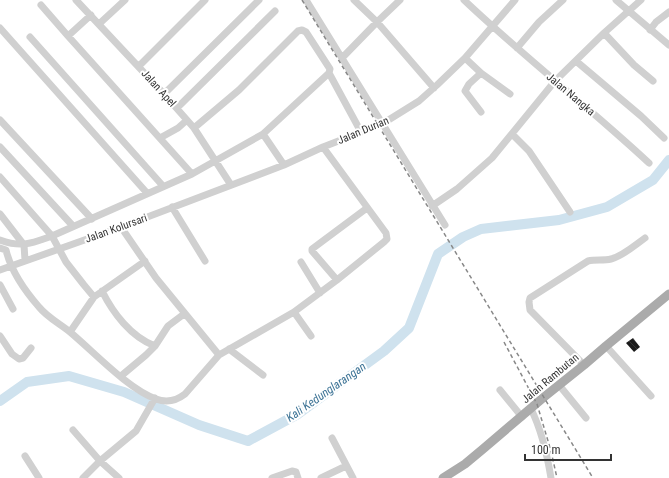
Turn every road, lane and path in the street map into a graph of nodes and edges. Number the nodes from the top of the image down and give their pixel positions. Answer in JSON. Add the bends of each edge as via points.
{"nodes":[{"id":1,"x":76,"y":0,"type":"edge"},
{"id":2,"x":125,"y":0,"type":"edge"},
{"id":3,"x":204,"y":0,"type":"edge"},
{"id":4,"x":259,"y":0,"type":"edge"},
{"id":5,"x":306,"y":0,"type":"edge"},
{"id":6,"x":354,"y":0,"type":"edge"},
{"id":7,"x":400,"y":0,"type":"edge"},
{"id":8,"x":464,"y":0,"type":"edge"},
{"id":9,"x":515,"y":0,"type":"edge"},
{"id":10,"x":563,"y":0,"type":"edge"},
{"id":11,"x":616,"y":0,"type":"edge"},
{"id":12,"x":641,"y":0,"type":"edge"},
{"id":13,"x":42,"y":5,"type":"dead end"},
{"id":14,"x":275,"y":11,"type":"dead end"},
{"id":15,"x":628,"y":11,"type":"junction"},
{"id":16,"x":669,"y":12,"type":"edge"},
{"id":17,"x":90,"y":15,"type":"junction"},
{"id":18,"x":376,"y":22,"type":"junction"},
{"id":19,"x":100,"y":24,"type":"junction"},
{"id":20,"x":492,"y":27,"type":"junction"},
{"id":21,"x":0,"y":28,"type":"edge"},
{"id":22,"x":650,"y":30,"type":"junction"},
{"id":23,"x":604,"y":33,"type":"junction"},
{"id":24,"x":68,"y":36,"type":"junction"},
{"id":25,"x":30,"y":37,"type":"dead end"},
{"id":26,"x":669,"y":45,"type":"edge"},
{"id":27,"x":517,"y":48,"type":"junction"},
{"id":28,"x":342,"y":58,"type":"junction"},
{"id":29,"x":465,"y":58,"type":"junction"},
{"id":30,"x":576,"y":61,"type":"junction"},
{"id":31,"x":138,"y":66,"type":"junction"},
{"id":32,"x":329,"y":73,"type":"junction"},
{"id":33,"x":482,"y":73,"type":"junction"},
{"id":34,"x":555,"y":81,"type":"junction"},
{"id":35,"x":653,"y":81,"type":"dead end"},
{"id":36,"x":434,"y":88,"type":"junction"},
{"id":37,"x":164,"y":94,"type":"junction"},
{"id":38,"x":510,"y":94,"type":"dead end"},
{"id":39,"x":177,"y":108,"type":"junction"},
{"id":40,"x":481,"y":112,"type":"dead end"},
{"id":41,"x":0,"y":120,"type":"edge"},
{"id":42,"x":187,"y":120,"type":"junction"},
{"id":43,"x":382,"y":124,"type":"junction"},
{"id":44,"x":194,"y":128,"type":"junction"},
{"id":45,"x":361,"y":132,"type":"junction"},
{"id":46,"x":263,"y":134,"type":"junction"},
{"id":47,"x":512,"y":134,"type":"junction"},
{"id":48,"x":160,"y":138,"type":"junction"},
{"id":49,"x":664,"y":138,"type":"dead end"},
{"id":50,"x":0,"y":147,"type":"edge"},
{"id":51,"x":323,"y":147,"type":"junction"},
{"id":52,"x":281,"y":161,"type":"junction"},
{"id":53,"x":649,"y":163,"type":"dead end"},
{"id":54,"x":218,"y":165,"type":"junction"},
{"id":55,"x":192,"y":174,"type":"junction"},
{"id":56,"x":0,"y":177,"type":"edge"},
{"id":57,"x":231,"y":185,"type":"junction"},
{"id":58,"x":163,"y":186,"type":"junction"},
{"id":59,"x":147,"y":193,"type":"junction"},
{"id":60,"x":432,"y":206,"type":"junction"},
{"id":61,"x":172,"y":207,"type":"junction"},
{"id":62,"x":367,"y":208,"type":"junction"},
{"id":63,"x":570,"y":212,"type":"dead end"},
{"id":64,"x":0,"y":214,"type":"edge"},
{"id":65,"x":92,"y":219,"type":"junction"},
{"id":66,"x":445,"y":225,"type":"dead end"},
{"id":67,"x":73,"y":226,"type":"junction"},
{"id":68,"x":121,"y":227,"type":"junction"},
{"id":69,"x":644,"y":238,"type":"dead end"},
{"id":70,"x":0,"y":240,"type":"edge"},
{"id":71,"x":55,"y":243,"type":"junction"},
{"id":72,"x":25,"y":247,"type":"junction"},
{"id":73,"x":4,"y":250,"type":"edge"},
{"id":74,"x":25,"y":260,"type":"junction"},
{"id":75,"x":145,"y":261,"type":"junction"},
{"id":76,"x":206,"y":261,"type":"dead end"},
{"id":77,"x":301,"y":262,"type":"dead end"},
{"id":78,"x":11,"y":265,"type":"junction"},
{"id":79,"x":0,"y":270,"type":"edge"},
{"id":80,"x":337,"y":280,"type":"junction"},
{"id":81,"x":0,"y":285,"type":"edge"},
{"id":82,"x":102,"y":291,"type":"junction"},
{"id":83,"x":320,"y":292,"type":"junction"},
{"id":84,"x":669,"y":294,"type":"edge"},
{"id":85,"x":94,"y":297,"type":"junction"},
{"id":86,"x":13,"y":309,"type":"dead end"},
{"id":87,"x":294,"y":312,"type":"junction"},
{"id":88,"x":184,"y":314,"type":"junction"},
{"id":89,"x":70,"y":332,"type":"junction"},
{"id":90,"x":311,"y":336,"type":"dead end"},
{"id":91,"x":1,"y":340,"type":"edge"},
{"id":92,"x":155,"y":346,"type":"junction"},
{"id":93,"x":606,"y":346,"type":"junction"},
{"id":94,"x":31,"y":348,"type":"dead end"},
{"id":95,"x":229,"y":350,"type":"junction"},
{"id":96,"x":219,"y":355,"type":"junction"},
{"id":97,"x":584,"y":366,"type":"junction"},
{"id":98,"x":263,"y":375,"type":"dead end"},
{"id":99,"x":121,"y":376,"type":"junction"},
{"id":100,"x":559,"y":385,"type":"junction"},
{"id":101,"x":500,"y":390,"type":"dead end"},
{"id":102,"x":651,"y":396,"type":"dead end"},
{"id":103,"x":155,"y":400,"type":"junction"},
{"id":104,"x":531,"y":409,"type":"junction"},
{"id":105,"x":522,"y":417,"type":"junction"},
{"id":106,"x":586,"y":418,"type":"dead end"},
{"id":107,"x":73,"y":430,"type":"dead end"},
{"id":108,"x":332,"y":438,"type":"dead end"},
{"id":109,"x":25,"y":456,"type":"dead end"},
{"id":110,"x":100,"y":461,"type":"junction"},
{"id":111,"x":346,"y":466,"type":"junction"},
{"id":112,"x":39,"y":478,"type":"edge"},
{"id":113,"x":83,"y":478,"type":"edge"},
{"id":114,"x":119,"y":478,"type":"edge"},
{"id":115,"x":272,"y":478,"type":"edge"},
{"id":116,"x":298,"y":478,"type":"edge"},
{"id":117,"x":321,"y":478,"type":"edge"},
{"id":118,"x":353,"y":478,"type":"edge"},
{"id":119,"x":443,"y":478,"type":"edge"},
{"id":120,"x":551,"y":478,"type":"edge"}],
"edges":[{"from":1,"to":17,"type":"street","name":"Jalan Apel"},
{"from":2,"to":19,"type":"street"},
{"from":3,"to":31,"type":"street"},
{"from":4,"to":37,"type":"street"},
{"from":5,"to":28,"type":"street"},
{"from":6,"to":18,"type":"street"},
{"from":7,"to":18,"type":"street"},
{"from":8,"to":20,"type":"street","name":"Jalan Nangka"},
{"from":9,"to":20,"type":"street","name":"Jalan Durian"},
{"from":10,"to":27,"type":"street","via":[[539,22]]},
{"from":11,"to":15,"type":"street"},
{"from":12,"to":15,"type":"street"},
{"from":13,"to":24,"type":"street"},
{"from":14,"to":39,"type":"street"},
{"from":15,"to":22,"type":"street"},
{"from":15,"to":23,"type":"street"},
{"from":16,"to":22,"type":"street"},
{"from":17,"to":19,"type":"street","name":"Jalan Apel"},
{"from":17,"to":24,"type":"street"},
{"from":18,"to":28,"type":"street"},
{"from":18,"to":36,"type":"street"},
{"from":19,"to":31,"type":"street","name":"Jalan Apel"},
{"from":20,"to":27,"type":"street","name":"Jalan Nangka"},
{"from":20,"to":29,"type":"street","name":"Jalan Durian"},
{"from":21,"to":59,"type":"street"},
{"from":22,"to":26,"type":"street"},
{"from":23,"to":30,"type":"street"},
{"from":23,"to":35,"type":"street"},
{"from":24,"to":48,"type":"street"},
{"from":25,"to":58,"type":"street"},
{"from":27,"to":34,"type":"street","name":"Jalan Nangka"},
{"from":28,"to":43,"type":"street"},
{"from":29,"to":33,"type":"street"},
{"from":29,"to":36,"type":"street","name":"Jalan Durian"},
{"from":30,"to":34,"type":"street"},
{"from":30,"to":49,"type":"street"},
{"from":31,"to":37,"type":"street","name":"Jalan Apel"},
{"from":32,"to":44,"type":"street","via":[[329,66],[306,32],[298,30],[239,90]]},
{"from":32,"to":45,"type":"street"},
{"from":32,"to":46,"type":"street"},
{"from":33,"to":38,"type":"street"},
{"from":33,"to":40,"type":"street","via":[[465,91]]},
{"from":34,"to":47,"type":"street"},
{"from":34,"to":53,"type":"street","name":"Jalan Nangka"},
{"from":36,"to":43,"type":"street","name":"Jalan Durian","via":[[419,101]]},
{"from":37,"to":39,"type":"street","name":"Jalan Apel"},
{"from":39,"to":42,"type":"street","name":"Jalan Apel"},
{"from":41,"to":65,"type":"street"},
{"from":42,"to":44,"type":"street","name":"Jalan Apel"},
{"from":42,"to":48,"type":"street"},
{"from":43,"to":45,"type":"street","name":"Jalan Durian"},
{"from":43,"to":60,"type":"street"},
{"from":44,"to":54,"type":"street","name":"Jalan Apel"},
{"from":45,"to":51,"type":"street","name":"Jalan Durian"},
{"from":46,"to":52,"type":"street"},
{"from":46,"to":54,"type":"street"},
{"from":47,"to":60,"type":"street","via":[[478,171]]},
{"from":47,"to":63,"type":"street","via":[[529,151]]},
{"from":48,"to":55,"type":"street"},
{"from":50,"to":67,"type":"street"},
{"from":51,"to":52,"type":"street","name":"Jalan Durian"},
{"from":51,"to":62,"type":"street"},
{"from":52,"to":57,"type":"street","name":"Jalan Durian"},
{"from":54,"to":55,"type":"street"},
{"from":54,"to":57,"type":"street","name":"Jalan Apel"},
{"from":55,"to":58,"type":"street"},
{"from":56,"to":71,"type":"street"},
{"from":57,"to":61,"type":"street","name":"Jalan Kolursari"},
{"from":58,"to":59,"type":"street"},
{"from":59,"to":65,"type":"street"},
{"from":60,"to":66,"type":"street"},
{"from":61,"to":68,"type":"street","name":"Jalan Kolursari"},
{"from":61,"to":76,"type":"street"},
{"from":62,"to":80,"type":"street","via":[[386,233],[387,239]]},
{"from":62,"to":80,"type":"street","via":[[312,249]]},
{"from":64,"to":72,"type":"street"},
{"from":65,"to":67,"type":"street"},
{"from":67,"to":71,"type":"street"},
{"from":68,"to":71,"type":"street","name":"Jalan Kolursari"},
{"from":68,"to":75,"type":"street"},
{"from":69,"to":97,"type":"street","via":[[612,259],[588,261],[530,298],[530,310]]},
{"from":70,"to":72,"type":"street"},
{"from":71,"to":72,"type":"street"},
{"from":71,"to":74,"type":"street","name":"Jalan Kolursari"},
{"from":71,"to":85,"type":"street"},
{"from":72,"to":74,"type":"street"},
{"from":73,"to":78,"type":"street"},
{"from":74,"to":78,"type":"street","name":"Jalan Kolursari"},
{"from":75,"to":82,"type":"street"},
{"from":75,"to":88,"type":"street"},
{"from":77,"to":83,"type":"street"},
{"from":78,"to":79,"type":"street","name":"Jalan Kolursari"},
{"from":78,"to":89,"type":"street","via":[[41,309]]},
{"from":80,"to":83,"type":"street"},
{"from":81,"to":86,"type":"street"},
{"from":82,"to":85,"type":"street"},
{"from":82,"to":92,"type":"street","via":[[120,319],[141,338]]},
{"from":83,"to":87,"type":"street"},
{"from":84,"to":93,"type":"main road","name":"Jalan Rambutan"},
{"from":85,"to":89,"type":"street"},
{"from":87,"to":90,"type":"street"},
{"from":87,"to":95,"type":"street"},
{"from":88,"to":92,"type":"street","via":[[168,326]]},
{"from":88,"to":96,"type":"street"},
{"from":89,"to":99,"type":"street"},
{"from":91,"to":94,"type":"street","via":[[19,359]]},
{"from":92,"to":99,"type":"street"},
{"from":93,"to":97,"type":"main road","name":"Jalan Rambutan"},
{"from":93,"to":102,"type":"street"},
{"from":95,"to":96,"type":"street"},
{"from":95,"to":98,"type":"street"},
{"from":96,"to":103,"type":"street","via":[[178,399]]},
{"from":97,"to":100,"type":"main road","name":"Jalan Rambutan"},
{"from":99,"to":103,"type":"street"},
{"from":100,"to":104,"type":"main road","name":"Jalan Rambutan"},
{"from":100,"to":106,"type":"street"},
{"from":101,"to":105,"type":"street"},
{"from":103,"to":110,"type":"street","via":[[136,431]]},
{"from":104,"to":105,"type":"main road","name":"Jalan Rambutan"},
{"from":104,"to":120,"type":"street","via":[[543,438]]},
{"from":105,"to":119,"type":"main road","name":"Jalan Rambutan","via":[[465,464]]},
{"from":107,"to":110,"type":"street"},
{"from":108,"to":111,"type":"street"},
{"from":109,"to":112,"type":"street"},
{"from":110,"to":113,"type":"street"},
{"from":110,"to":114,"type":"street"},
{"from":111,"to":117,"type":"street"},
{"from":111,"to":118,"type":"street"},
{"from":115,"to":116,"type":"street","via":[[292,471],[296,472]]}]}
